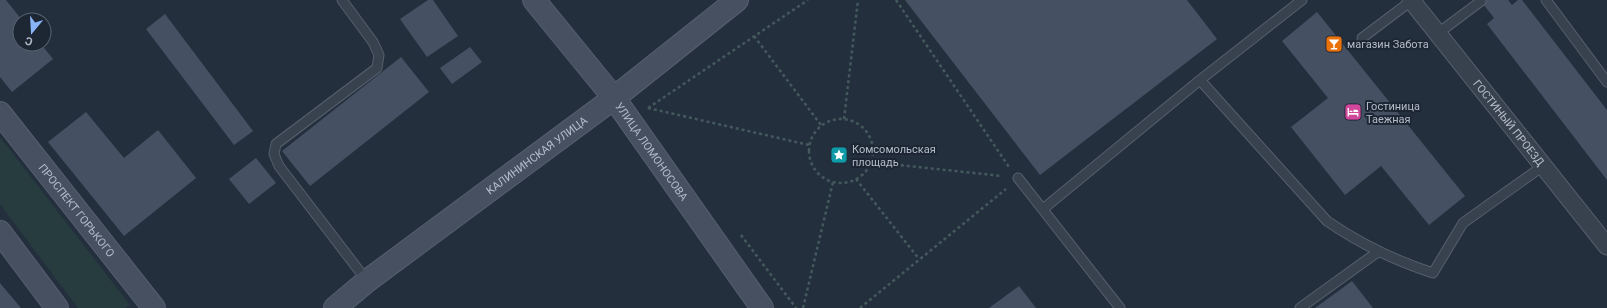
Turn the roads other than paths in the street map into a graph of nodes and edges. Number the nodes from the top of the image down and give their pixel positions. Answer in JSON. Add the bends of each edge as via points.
{"nodes":[{"id":1,"x":342,"y":0,"type":"edge"},
{"id":2,"x":534,"y":0,"type":"edge"},
{"id":3,"x":737,"y":0,"type":"edge"},
{"id":4,"x":1302,"y":0,"type":"edge"},
{"id":5,"x":1411,"y":0,"type":"edge"},
{"id":6,"x":1546,"y":0,"type":"edge"},
{"id":7,"x":1481,"y":1,"type":"dead end"},
{"id":8,"x":1437,"y":34,"type":"junction"},
{"id":9,"x":1362,"y":38,"type":"dead end"},
{"id":10,"x":1200,"y":80,"type":"junction"},
{"id":11,"x":1607,"y":82,"type":"edge"},
{"id":12,"x":614,"y":98,"type":"junction"},
{"id":13,"x":0,"y":113,"type":"edge"},
{"id":14,"x":1543,"y":166,"type":"junction"},
{"id":15,"x":1018,"y":178,"type":"road end"},
{"id":16,"x":1043,"y":209,"type":"junction"},
{"id":17,"x":0,"y":232,"type":"edge"},
{"id":18,"x":1607,"y":246,"type":"edge"},
{"id":19,"x":1379,"y":251,"type":"junction"},
{"id":20,"x":367,"y":281,"type":"junction"},
{"id":21,"x":57,"y":308,"type":"edge"},
{"id":22,"x":154,"y":308,"type":"edge"},
{"id":23,"x":335,"y":308,"type":"edge"},
{"id":24,"x":762,"y":308,"type":"edge"},
{"id":25,"x":1120,"y":308,"type":"edge"},
{"id":26,"x":1300,"y":308,"type":"edge"}],
"edges":[{"from":1,"to":20,"type":"lane","via":[[373,42],[379,55],[377,68],[276,144],[274,154],[279,166]]},
{"from":2,"to":12,"type":"main road","name":"УЛИЦА ЛОМОНОСОВА"},
{"from":3,"to":12,"type":"main road","name":"КАЛИНИНСКАЯ УЛИЦА"},
{"from":4,"to":10,"type":"lane"},
{"from":5,"to":8,"type":"street","name":"ГОСТИНЫЙ ПРОЕЗД"},
{"from":5,"to":9,"type":"lane"},
{"from":6,"to":11,"type":"lane"},
{"from":7,"to":8,"type":"lane"},
{"from":8,"to":14,"type":"street","name":"ГОСТИНЫЙ ПРОЕЗД"},
{"from":10,"to":16,"type":"lane"},
{"from":10,"to":19,"type":"lane","via":[[1327,221],[1347,235]]},
{"from":12,"to":20,"type":"main road","name":"КАЛИНИНСКАЯ УЛИЦА"},
{"from":12,"to":24,"type":"main road","name":"УЛИЦА ЛОМОНОСОВА"},
{"from":13,"to":22,"type":"main road","name":"ПРОСПЕКТ ГОРЬКОГО"},
{"from":14,"to":18,"type":"street","name":"ГОСТИНЫЙ ПРОЕЗД"},
{"from":14,"to":19,"type":"lane","via":[[1463,223],[1433,273]]},
{"from":15,"to":16,"type":"lane"},
{"from":16,"to":25,"type":"lane"},
{"from":17,"to":21,"type":"main road"},
{"from":19,"to":26,"type":"lane"},
{"from":20,"to":23,"type":"main road","name":"КАЛИНИНСКАЯ УЛИЦА"}]}
